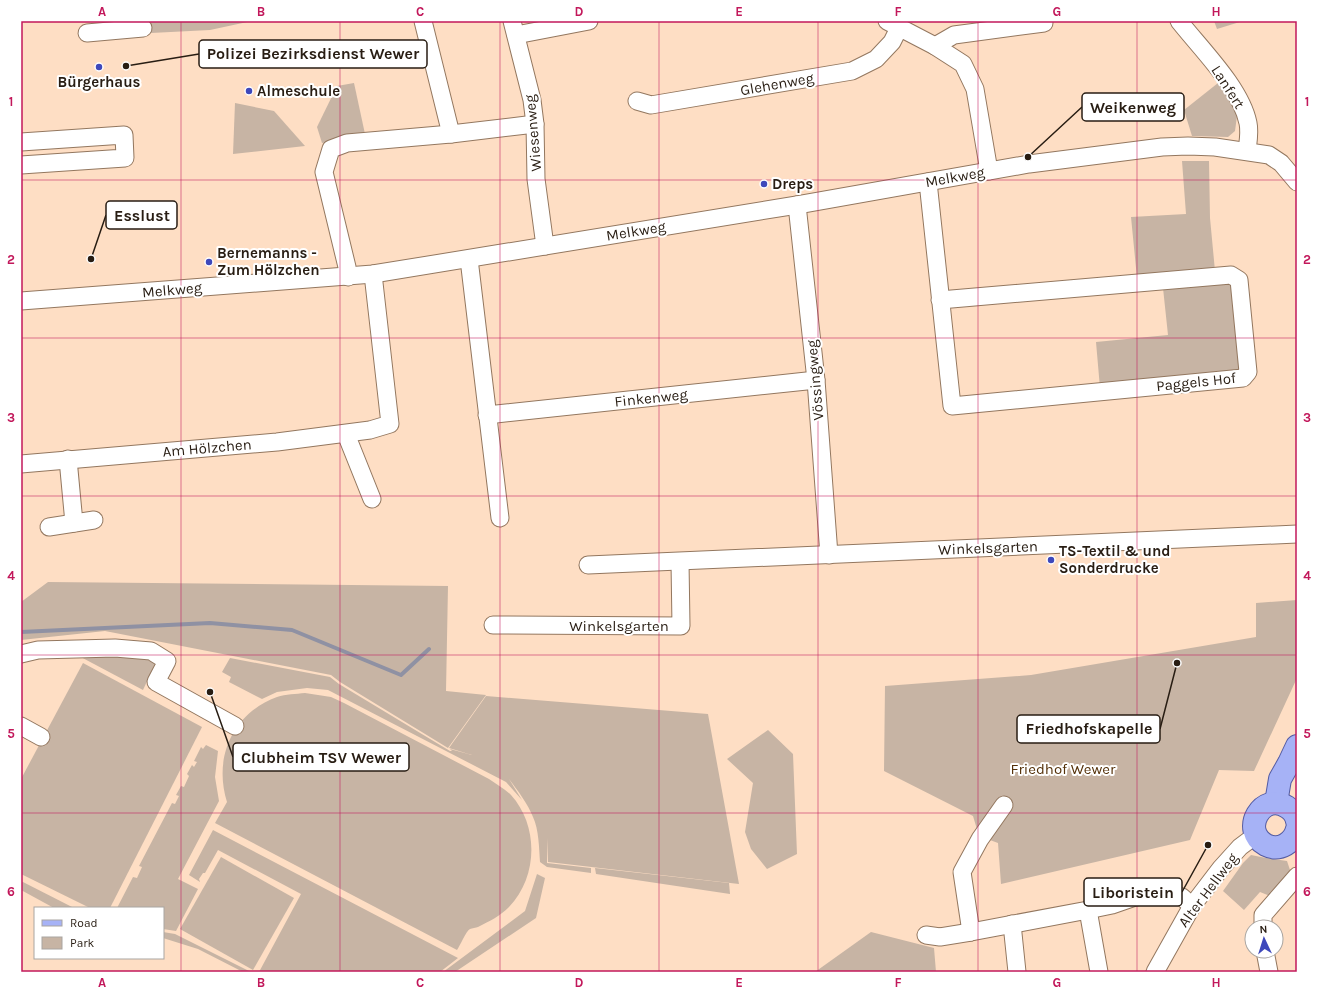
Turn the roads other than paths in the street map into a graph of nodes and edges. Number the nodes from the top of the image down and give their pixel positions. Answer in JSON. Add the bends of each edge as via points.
{"nodes":[{"id":1,"x":423,"y":21,"type":"edge"},
{"id":2,"x":589,"y":21,"type":"edge"},
{"id":3,"x":1179,"y":21,"type":"edge"},
{"id":4,"x":1044,"y":23,"type":"dead end"},
{"id":5,"x":893,"y":25,"type":"edge"},
{"id":6,"x":143,"y":28,"type":"dead end"},
{"id":7,"x":514,"y":28,"type":"edge"},
{"id":8,"x":87,"y":32,"type":"dead end"},
{"id":9,"x":935,"y":46,"type":"junction"},
{"id":10,"x":638,"y":101,"type":"dead end"},
{"id":11,"x":535,"y":124,"type":"junction"},
{"id":12,"x":451,"y":134,"type":"junction"},
{"id":13,"x":21,"y":142,"type":"edge"},
{"id":14,"x":1248,"y":151,"type":"junction"},
{"id":15,"x":21,"y":165,"type":"edge"},
{"id":16,"x":989,"y":171,"type":"junction"},
{"id":17,"x":928,"y":182,"type":"junction"},
{"id":18,"x":1297,"y":182,"type":"edge"},
{"id":19,"x":797,"y":204,"type":"junction"},
{"id":20,"x":545,"y":246,"type":"junction"},
{"id":21,"x":469,"y":259,"type":"junction"},
{"id":22,"x":372,"y":274,"type":"junction"},
{"id":23,"x":348,"y":277,"type":"junction"},
{"id":24,"x":940,"y":300,"type":"junction"},
{"id":25,"x":21,"y":301,"type":"edge"},
{"id":26,"x":816,"y":380,"type":"junction"},
{"id":27,"x":487,"y":416,"type":"junction"},
{"id":28,"x":346,"y":434,"type":"junction"},
{"id":29,"x":68,"y":459,"type":"junction"},
{"id":30,"x":21,"y":464,"type":"edge"},
{"id":31,"x":372,"y":498,"type":"dead end"},
{"id":32,"x":500,"y":518,"type":"dead end"},
{"id":33,"x":94,"y":520,"type":"dead end"},
{"id":34,"x":74,"y":523,"type":"junction"},
{"id":35,"x":49,"y":527,"type":"dead end"},
{"id":36,"x":1297,"y":534,"type":"edge"},
{"id":37,"x":829,"y":555,"type":"junction"},
{"id":38,"x":680,"y":562,"type":"junction"},
{"id":39,"x":588,"y":565,"type":"dead end"},
{"id":40,"x":493,"y":625,"type":"dead end"},
{"id":41,"x":21,"y":654,"type":"edge"},
{"id":42,"x":21,"y":726,"type":"edge"},
{"id":43,"x":235,"y":726,"type":"dead end"},
{"id":44,"x":41,"y":737,"type":"dead end"},
{"id":45,"x":1297,"y":746,"type":"edge"},
{"id":46,"x":1276,"y":803,"type":"junction"},
{"id":47,"x":1004,"y":805,"type":"dead end"},
{"id":48,"x":1256,"y":834,"type":"junction"},
{"id":49,"x":1295,"y":835,"type":"edge"},
{"id":50,"x":1297,"y":876,"type":"edge"},
{"id":51,"x":1192,"y":906,"type":"junction"},
{"id":52,"x":1088,"y":910,"type":"junction"},
{"id":53,"x":1263,"y":919,"type":"edge"},
{"id":54,"x":1012,"y":924,"type":"junction"},
{"id":55,"x":971,"y":932,"type":"junction"},
{"id":56,"x":926,"y":935,"type":"dead end"},
{"id":57,"x":1267,"y":959,"type":"edge"},
{"id":58,"x":1017,"y":972,"type":"edge"},
{"id":59,"x":1099,"y":972,"type":"edge"},
{"id":60,"x":1155,"y":972,"type":"edge"},
{"id":61,"x":1269,"y":972,"type":"edge"}],
"edges":[{"from":1,"to":12,"type":"street"},
{"from":2,"to":7,"type":"street"},
{"from":3,"to":14,"type":"street","name":"Lanfert","via":[[1225,76],[1243,105],[1249,124]]},
{"from":4,"to":9,"type":"street","via":[[954,35]]},
{"from":5,"to":9,"type":"street"},
{"from":5,"to":10,"type":"street","name":"Glehenweg","via":[[892,42],[876,59],[852,71],[651,105]]},
{"from":6,"to":8,"type":"street"},
{"from":7,"to":11,"type":"street","name":"Wiesenweg","via":[[532,100]]},
{"from":9,"to":16,"type":"street","via":[[964,64],[976,89]]},
{"from":11,"to":12,"type":"street"},
{"from":11,"to":20,"type":"street","name":"Wiesenweg","via":[[536,179]]},
{"from":12,"to":23,"type":"street","via":[[347,143],[331,149],[324,172]]},
{"from":13,"to":15,"type":"street","via":[[124,135],[126,158]]},
{"from":14,"to":16,"type":"street","name":"Melkweg","via":[[1215,147],[1162,147]]},
{"from":14,"to":18,"type":"street","via":[[1269,155],[1282,163]]},
{"from":16,"to":17,"type":"street","name":"Melkweg"},
{"from":17,"to":19,"type":"street","name":"Melkweg"},
{"from":17,"to":24,"type":"street","name":"Paggels Hof"},
{"from":19,"to":20,"type":"street","name":"Melkweg"},
{"from":19,"to":26,"type":"street","name":"Vössingweg"},
{"from":20,"to":21,"type":"street","name":"Melkweg"},
{"from":21,"to":22,"type":"street","name":"Melkweg"},
{"from":21,"to":27,"type":"street"},
{"from":22,"to":23,"type":"street","name":"Melkweg"},
{"from":22,"to":28,"type":"street","name":"Am Hölzchen","via":[[390,424]]},
{"from":23,"to":25,"type":"street","name":"Melkweg"},
{"from":24,"to":24,"type":"street","name":"Paggels Hof","via":[[952,406],[1243,378],[1248,372],[1239,280],[1231,275]]},
{"from":26,"to":27,"type":"street","name":"Finkenweg"},
{"from":26,"to":37,"type":"street","name":"Vössingweg"},
{"from":27,"to":32,"type":"street"},
{"from":28,"to":29,"type":"street","name":"Am Hölzchen"},
{"from":28,"to":31,"type":"street"},
{"from":29,"to":30,"type":"street","name":"Am Hölzchen"},
{"from":29,"to":34,"type":"street"},
{"from":33,"to":34,"type":"street"},
{"from":34,"to":35,"type":"street"},
{"from":36,"to":37,"type":"street","name":"Winkelsgarten"},
{"from":37,"to":38,"type":"street","name":"Winkelsgarten"},
{"from":38,"to":39,"type":"street","name":"Winkelsgarten"},
{"from":38,"to":40,"type":"street","name":"Winkelsgarten","via":[[681,626]]},
{"from":41,"to":43,"type":"street","via":[[38,650],[115,648],[151,651],[167,661],[156,682]]},
{"from":42,"to":44,"type":"street"},
{"from":45,"to":46,"type":"main road","via":[[1290,764],[1280,779]]},
{"from":46,"to":48,"type":"main road","via":[[1269,804],[1257,813],[1254,820]]},
{"from":46,"to":49,"type":"main road","via":[[1292,810],[1296,818]]},
{"from":47,"to":55,"type":"street","via":[[980,839],[962,872]]},
{"from":48,"to":49,"type":"main road","via":[[1264,843],[1275,847],[1283,846]]},
{"from":48,"to":51,"type":"street","name":"Alter Hellweg","via":[[1221,868]]},
{"from":50,"to":53,"type":"street","via":[[1263,915]]},
{"from":51,"to":52,"type":"street","via":[[1182,897],[1154,894]]},
{"from":51,"to":60,"type":"street","name":"Alter Hellweg"},
{"from":52,"to":54,"type":"street"},
{"from":52,"to":59,"type":"street"},
{"from":54,"to":55,"type":"street"},
{"from":54,"to":58,"type":"street"},
{"from":55,"to":56,"type":"street","via":[[940,937]]},
{"from":57,"to":61,"type":"street"}]}
